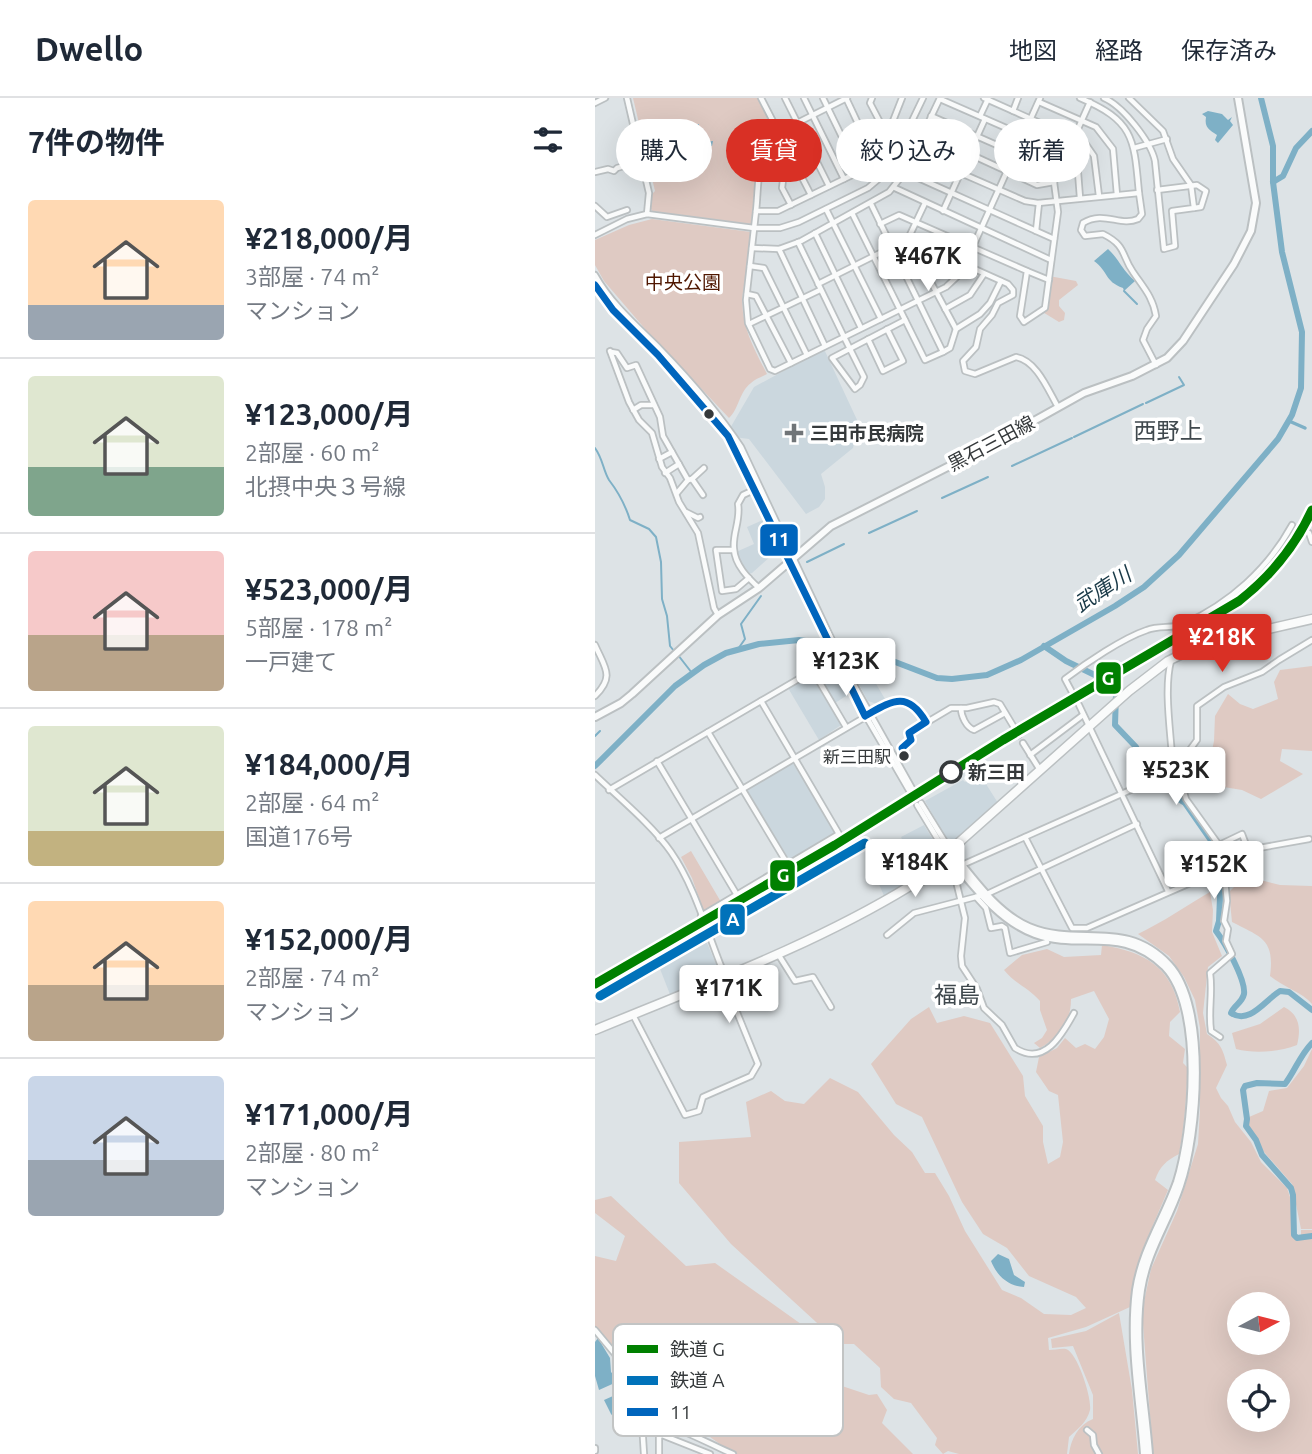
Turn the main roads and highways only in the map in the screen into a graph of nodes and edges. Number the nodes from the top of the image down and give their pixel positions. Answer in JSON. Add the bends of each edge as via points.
{"nodes":[{"id":1,"x":1238,"y":98,"type":"edge"},
{"id":2,"x":1311,"y":620,"type":"edge"},
{"id":3,"x":595,"y":717,"type":"edge"},
{"id":4,"x":948,"y":852,"type":"junction"},
{"id":5,"x":982,"y":896,"type":"junction"},
{"id":6,"x":595,"y":1030,"type":"edge"},
{"id":7,"x":1146,"y":1454,"type":"edge"}],
"edges":[{"from":1,"to":3,"type":"main road","name":"黒石三田線","via":[[1256,203],[1251,231],[1234,264],[1167,358],[1084,393],[846,516],[718,615],[627,699]]},
{"from":2,"to":4,"type":"highway","via":[[1203,644],[1171,659]]},
{"from":4,"to":5,"type":"main road"},
{"from":4,"to":5,"type":"main road"},
{"from":4,"to":6,"type":"highway","via":[[910,886],[876,907]]},
{"from":5,"to":7,"type":"main road","via":[[1004,917],[1034,934],[1113,941],[1146,952],[1173,976],[1186,1008],[1191,1085],[1188,1135],[1176,1183],[1143,1259],[1135,1309]]}]}
